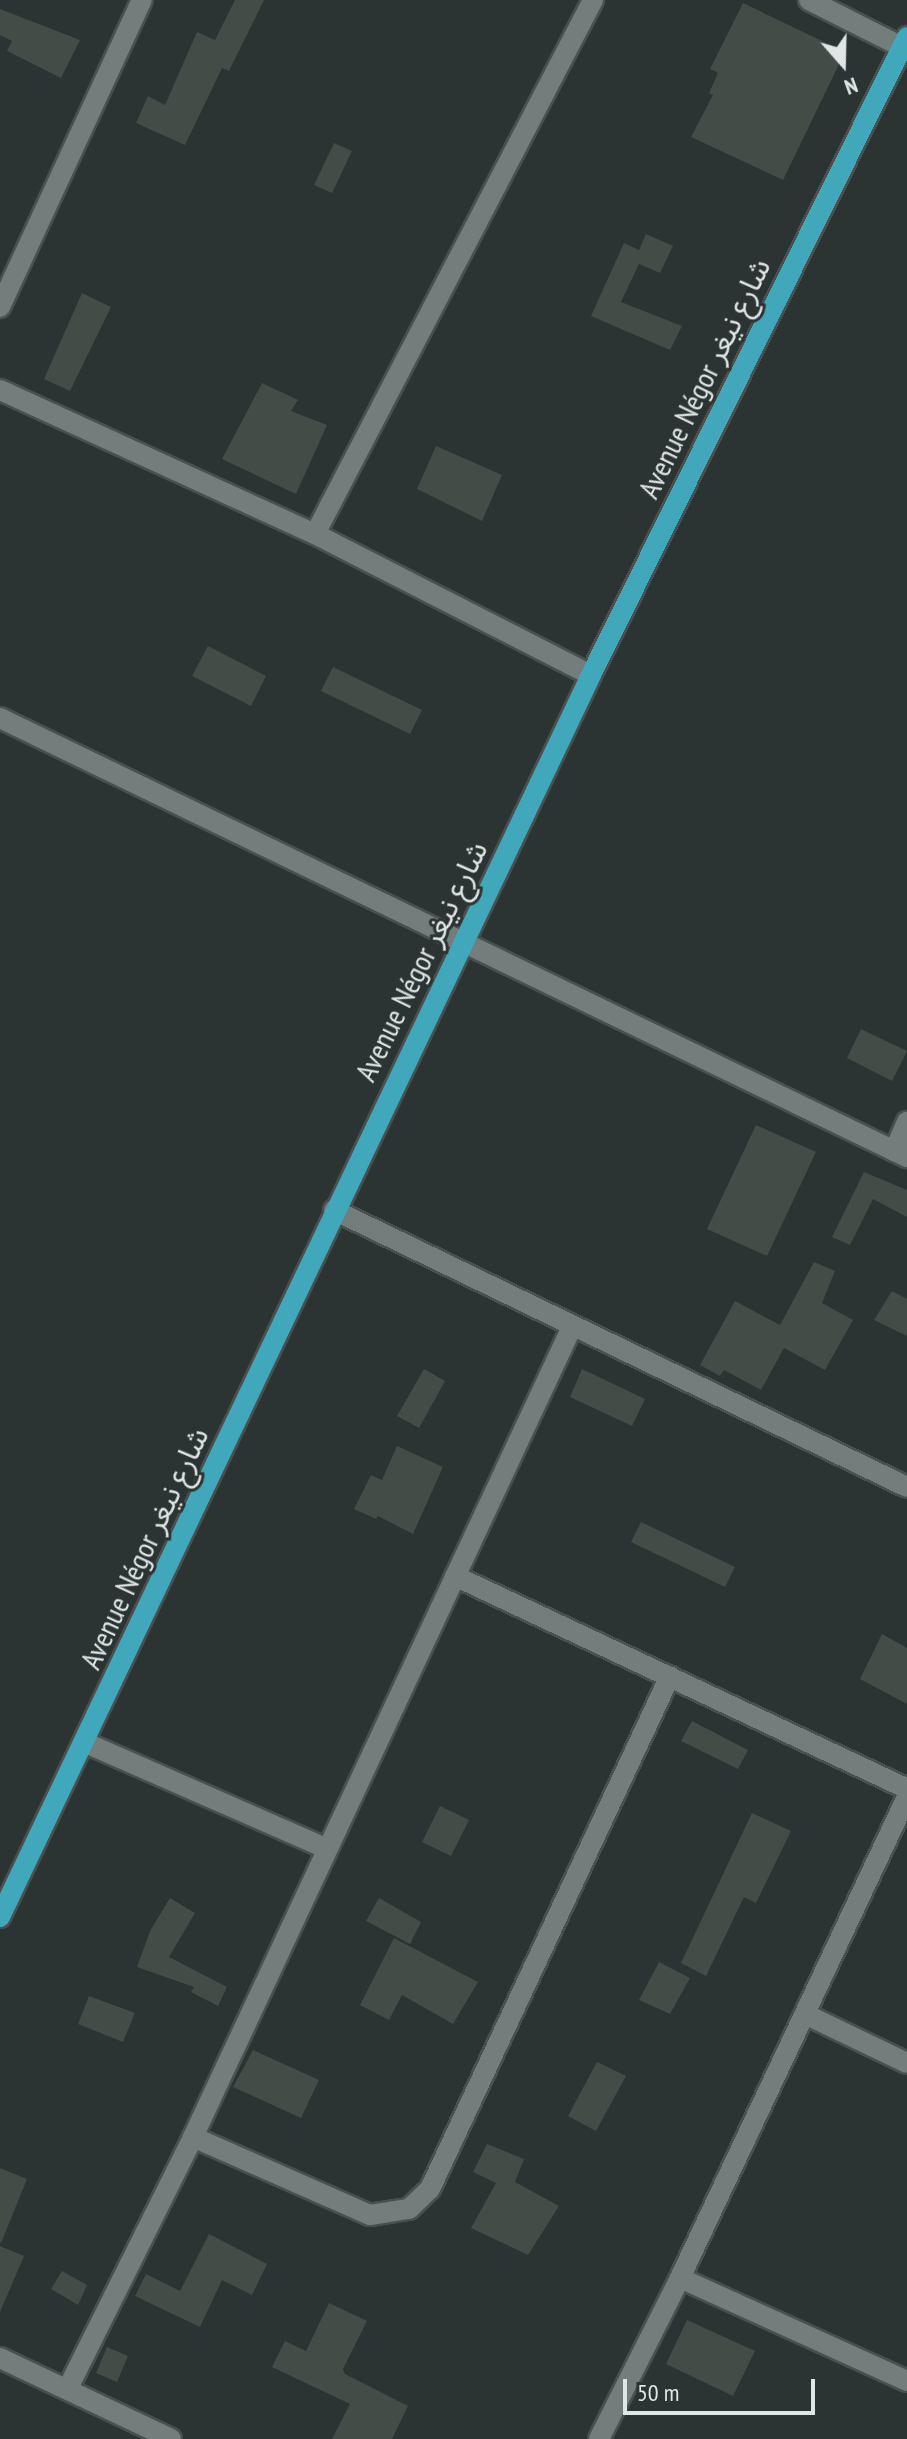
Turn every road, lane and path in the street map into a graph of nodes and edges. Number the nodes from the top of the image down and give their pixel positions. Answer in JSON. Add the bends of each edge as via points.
{"nodes":[{"id":1,"x":142,"y":0,"type":"edge"},
{"id":2,"x":593,"y":0,"type":"edge"},
{"id":3,"x":809,"y":0,"type":"edge"},
{"id":4,"x":905,"y":42,"type":"edge"},
{"id":5,"x":0,"y":307,"type":"edge"},
{"id":6,"x":0,"y":390,"type":"edge"},
{"id":7,"x":315,"y":534,"type":"junction"},
{"id":8,"x":591,"y":675,"type":"junction"},
{"id":9,"x":0,"y":718,"type":"edge"},
{"id":10,"x":464,"y":941,"type":"junction"},
{"id":11,"x":907,"y":1122,"type":"edge"},
{"id":12,"x":900,"y":1154,"type":"edge"},
{"id":13,"x":334,"y":1210,"type":"junction"},
{"id":14,"x":572,"y":1327,"type":"junction"},
{"id":15,"x":907,"y":1487,"type":"edge"},
{"id":16,"x":455,"y":1576,"type":"junction"},
{"id":17,"x":670,"y":1676,"type":"junction"},
{"id":18,"x":86,"y":1743,"type":"junction"},
{"id":19,"x":907,"y":1789,"type":"edge"},
{"id":20,"x":907,"y":1797,"type":"edge"},
{"id":21,"x":325,"y":1848,"type":"junction"},
{"id":22,"x":0,"y":1917,"type":"edge"},
{"id":23,"x":805,"y":2014,"type":"junction"},
{"id":24,"x":907,"y":2063,"type":"edge"},
{"id":25,"x":193,"y":2137,"type":"junction"},
{"id":26,"x":680,"y":2278,"type":"junction"},
{"id":27,"x":0,"y":2358,"type":"edge"},
{"id":28,"x":907,"y":2381,"type":"edge"},
{"id":29,"x":68,"y":2388,"type":"junction"},
{"id":30,"x":171,"y":2439,"type":"edge"},
{"id":31,"x":599,"y":2439,"type":"edge"}],
"edges":[{"from":1,"to":5,"type":"street"},
{"from":2,"to":7,"type":"street"},
{"from":3,"to":4,"type":"street"},
{"from":4,"to":8,"type":"main road","name":"Avenue Négor شارع نيغر"},
{"from":6,"to":7,"type":"street"},
{"from":7,"to":8,"type":"street"},
{"from":8,"to":10,"type":"main road","name":"Avenue Négor شارع نيغر"},
{"from":9,"to":10,"type":"street"},
{"from":10,"to":12,"type":"street"},
{"from":10,"to":13,"type":"main road","name":"Avenue Négor شارع نيغر"},
{"from":11,"to":12,"type":"street"},
{"from":13,"to":14,"type":"street"},
{"from":13,"to":18,"type":"main road","name":"Avenue Négor شارع نيغر"},
{"from":14,"to":15,"type":"street"},
{"from":14,"to":16,"type":"street"},
{"from":16,"to":17,"type":"street"},
{"from":16,"to":21,"type":"street"},
{"from":17,"to":19,"type":"street"},
{"from":17,"to":25,"type":"street","via":[[430,2189],[409,2209],[370,2215]]},
{"from":18,"to":21,"type":"street"},
{"from":18,"to":22,"type":"main road","name":"Avenue Négor شارع نيغر"},
{"from":20,"to":23,"type":"street"},
{"from":21,"to":25,"type":"street"},
{"from":23,"to":24,"type":"street"},
{"from":23,"to":26,"type":"street"},
{"from":25,"to":29,"type":"street"},
{"from":26,"to":28,"type":"street"},
{"from":26,"to":31,"type":"street"},
{"from":27,"to":29,"type":"street"},
{"from":29,"to":30,"type":"street"}]}
